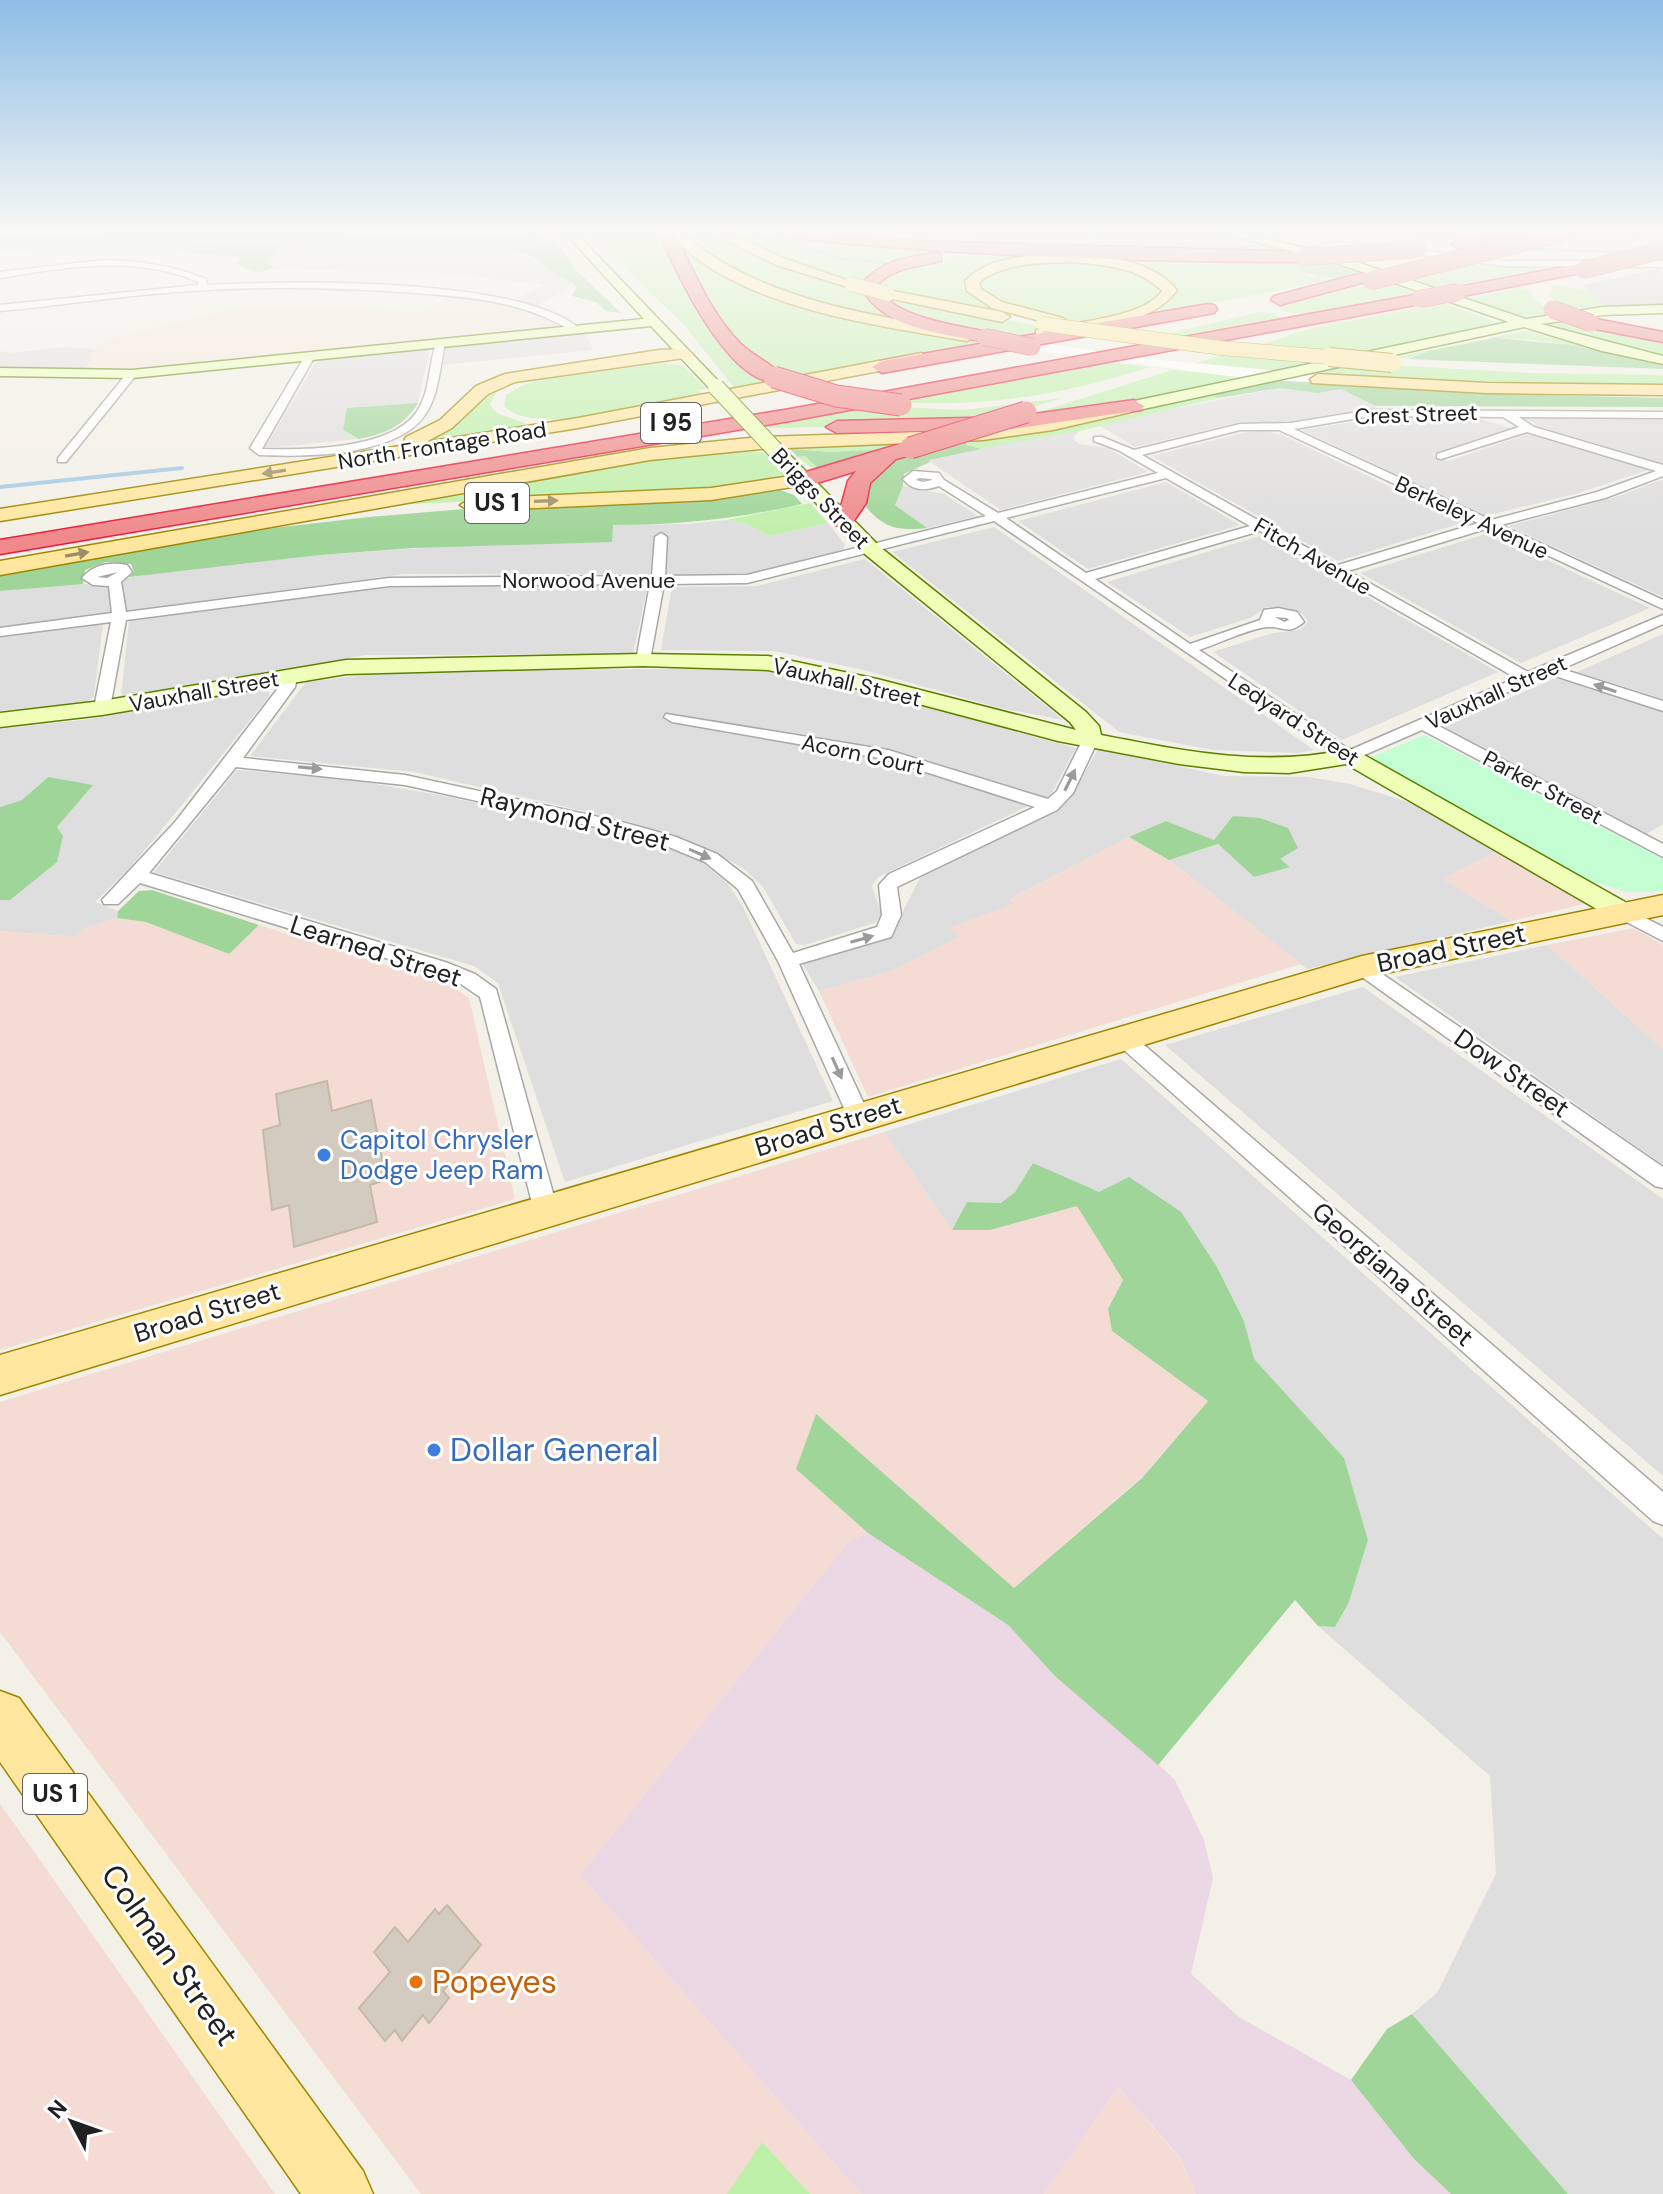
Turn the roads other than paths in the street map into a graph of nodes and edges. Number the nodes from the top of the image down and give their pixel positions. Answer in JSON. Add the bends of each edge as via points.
{"nodes":[{"id":1,"x":513,"y":335,"type":"edge"},
{"id":2,"x":668,"y":335,"type":"edge"},
{"id":3,"x":720,"y":335,"type":"edge"},
{"id":4,"x":972,"y":335,"type":"edge"},
{"id":5,"x":976,"y":335,"type":"edge"},
{"id":6,"x":1029,"y":335,"type":"edge"},
{"id":7,"x":1070,"y":335,"type":"edge"},
{"id":8,"x":1126,"y":335,"type":"edge"},
{"id":9,"x":1128,"y":335,"type":"edge"},
{"id":10,"x":1190,"y":335,"type":"edge"},
{"id":11,"x":1228,"y":335,"type":"edge"},
{"id":12,"x":1268,"y":335,"type":"edge"},
{"id":13,"x":1472,"y":335,"type":"edge"},
{"id":14,"x":1558,"y":335,"type":"edge"},
{"id":15,"x":982,"y":337,"type":"junction"},
{"id":16,"x":440,"y":343,"type":"junction"},
{"id":17,"x":1032,"y":347,"type":"joint"},
{"id":18,"x":1134,"y":353,"type":"junction"},
{"id":19,"x":685,"y":354,"type":"junction"},
{"id":20,"x":310,"y":356,"type":"junction"},
{"id":21,"x":1663,"y":360,"type":"edge"},
{"id":22,"x":1167,"y":364,"type":"joint"},
{"id":23,"x":1420,"y":365,"type":"dead end"},
{"id":24,"x":882,"y":367,"type":"junction"},
{"id":25,"x":1214,"y":369,"type":"dead end"},
{"id":26,"x":1552,"y":371,"type":"dead end"},
{"id":27,"x":0,"y":372,"type":"edge"},
{"id":28,"x":1663,"y":373,"type":"edge"},
{"id":29,"x":132,"y":374,"type":"junction"},
{"id":30,"x":1098,"y":390,"type":"dead end"},
{"id":31,"x":1663,"y":390,"type":"edge"},
{"id":32,"x":1043,"y":397,"type":"dead end"},
{"id":33,"x":1134,"y":406,"type":"junction"},
{"id":34,"x":1503,"y":412,"type":"junction"},
{"id":35,"x":1660,"y":414,"type":"edge"},
{"id":36,"x":596,"y":419,"type":"junction"},
{"id":37,"x":1282,"y":427,"type":"junction"},
{"id":38,"x":1527,"y":428,"type":"junction"},
{"id":39,"x":1098,"y":439,"type":"dead end"},
{"id":40,"x":589,"y":449,"type":"junction"},
{"id":41,"x":899,"y":451,"type":"junction"},
{"id":42,"x":1132,"y":454,"type":"junction"},
{"id":43,"x":1441,"y":456,"type":"dead end"},
{"id":44,"x":351,"y":459,"type":"junction"},
{"id":45,"x":62,"y":460,"type":"dead end"},
{"id":46,"x":1663,"y":470,"type":"edge"},
{"id":47,"x":1168,"y":474,"type":"junction"},
{"id":48,"x":804,"y":480,"type":"junction"},
{"id":49,"x":939,"y":482,"type":"dead end"},
{"id":50,"x":997,"y":519,"type":"junction"},
{"id":51,"x":0,"y":520,"type":"edge"},
{"id":52,"x":843,"y":520,"type":"junction"},
{"id":53,"x":1487,"y":524,"type":"junction"},
{"id":54,"x":1261,"y":527,"type":"junction"},
{"id":55,"x":190,"y":535,"type":"junction"},
{"id":56,"x":661,"y":537,"type":"dead end"},
{"id":57,"x":0,"y":547,"type":"edge"},
{"id":58,"x":871,"y":549,"type":"junction"},
{"id":59,"x":0,"y":568,"type":"edge"},
{"id":60,"x":1337,"y":570,"type":"junction"},
{"id":61,"x":1084,"y":578,"type":"junction"},
{"id":62,"x":113,"y":580,"type":"dead end"},
{"id":63,"x":658,"y":580,"type":"junction"},
{"id":64,"x":1663,"y":605,"type":"edge"},
{"id":65,"x":118,"y":617,"type":"junction"},
{"id":66,"x":1663,"y":619,"type":"edge"},
{"id":67,"x":1269,"y":622,"type":"dead end"},
{"id":68,"x":0,"y":632,"type":"edge"},
{"id":69,"x":1188,"y":649,"type":"junction"},
{"id":70,"x":643,"y":660,"type":"junction"},
{"id":71,"x":1547,"y":669,"type":"junction"},
{"id":72,"x":289,"y":677,"type":"junction"},
{"id":73,"x":1527,"y":678,"type":"junction"},
{"id":74,"x":1663,"y":706,"type":"edge"},
{"id":75,"x":102,"y":708,"type":"junction"},
{"id":76,"x":672,"y":717,"type":"dead end"},
{"id":77,"x":0,"y":720,"type":"edge"},
{"id":78,"x":1422,"y":724,"type":"junction"},
{"id":79,"x":1090,"y":740,"type":"junction"},
{"id":80,"x":1349,"y":756,"type":"junction"},
{"id":81,"x":233,"y":762,"type":"junction"},
{"id":82,"x":1051,"y":806,"type":"junction"},
{"id":83,"x":1663,"y":851,"type":"edge"},
{"id":84,"x":137,"y":876,"type":"junction"},
{"id":85,"x":111,"y":900,"type":"dead end"},
{"id":86,"x":1663,"y":905,"type":"edge"},
{"id":87,"x":1624,"y":913,"type":"junction"},
{"id":88,"x":1663,"y":935,"type":"edge"},
{"id":89,"x":788,"y":961,"type":"junction"},
{"id":90,"x":1362,"y":967,"type":"junction"},
{"id":91,"x":1122,"y":1037,"type":"junction"},
{"id":92,"x":859,"y":1117,"type":"junction"},
{"id":93,"x":1663,"y":1179,"type":"edge"},
{"id":94,"x":546,"y":1211,"type":"junction"},
{"id":95,"x":0,"y":1375,"type":"edge"},
{"id":96,"x":1663,"y":1511,"type":"edge"},
{"id":97,"x":0,"y":1717,"type":"edge"},
{"id":98,"x":340,"y":2194,"type":"edge"}],
"edges":[{"from":1,"to":16,"type":"street"},
{"from":2,"to":19,"type":"street","name":"Briggs Street"},
{"from":3,"to":32,"type":"highway","bridge":true,"via":[[774,377],[836,396],[901,405],[985,405]]},
{"from":4,"to":15,"type":"main road"},
{"from":5,"to":15,"type":"highway"},
{"from":6,"to":24,"type":"main road","name":"North Frontage Road"},
{"from":7,"to":24,"type":"highway","number":"I 95"},
{"from":8,"to":51,"type":"highway","number":"I 95","via":[[804,400]]},
{"from":9,"to":23,"type":"main road","bridge":true},
{"from":10,"to":18,"type":"highway"},
{"from":11,"to":18,"type":"highway","number":"I 95"},
{"from":12,"to":22,"type":"highway"},
{"from":13,"to":33,"type":"street"},
{"from":14,"to":21,"type":"street"},
{"from":15,"to":17,"type":"highway","bridge":true},
{"from":16,"to":20,"type":"street"},
{"from":16,"to":20,"type":"street","via":[[431,390],[418,418],[402,430],[332,448],[259,452],[256,448]]},
{"from":17,"to":22,"type":"main road"},
{"from":18,"to":40,"type":"highway","number":"I 95"},
{"from":19,"to":36,"type":"main road","via":[[526,381],[504,390],[501,408],[542,422]]},
{"from":19,"to":44,"type":"main road","via":[[511,378],[482,390],[446,424],[424,436]]},
{"from":19,"to":48,"type":"street","name":"Briggs Street","bridge":true},
{"from":20,"to":29,"type":"street"},
{"from":24,"to":36,"type":"main road","name":"North Frontage Road"},
{"from":25,"to":31,"type":"main road","via":[[1500,388]]},
{"from":26,"to":28,"type":"main road"},
{"from":27,"to":29,"type":"street"},
{"from":29,"to":45,"type":"street"},
{"from":30,"to":41,"type":"highway","number":"US 1","bridge":true},
{"from":33,"to":40,"type":"highway","via":[[1003,424],[771,430]]},
{"from":33,"to":55,"type":"main road","via":[[983,435],[664,452]]},
{"from":34,"to":35,"type":"street","name":"Crest Street"},
{"from":34,"to":37,"type":"street","name":"Crest Street","via":[[1383,412]]},
{"from":34,"to":38,"type":"street"},
{"from":36,"to":44,"type":"main road","name":"North Frontage Road"},
{"from":37,"to":42,"type":"street","name":"Crest Street","via":[[1240,427]]},
{"from":37,"to":53,"type":"street","name":"Berkeley Avenue"},
{"from":38,"to":43,"type":"street"},
{"from":38,"to":46,"type":"street"},
{"from":39,"to":42,"type":"street","name":"Fitch Avenue"},
{"from":40,"to":57,"type":"highway","number":"I 95"},
{"from":41,"to":48,"type":"highway","number":"US 1"},
{"from":41,"to":52,"type":"highway","via":[[859,481]]},
{"from":42,"to":47,"type":"street","name":"Fitch Avenue"},
{"from":44,"to":51,"type":"main road","name":"North Frontage Road","one_way":true},
{"from":46,"to":53,"type":"street","via":[[1601,495]]},
{"from":47,"to":50,"type":"street","name":"Norwood Avenue"},
{"from":47,"to":54,"type":"street","name":"Fitch Avenue"},
{"from":48,"to":52,"type":"street","name":"Briggs Street"},
{"from":55,"to":48,"type":"main road","number":"US 1","one_way":true,"via":[[382,510],[701,495]]},
{"from":49,"to":50,"type":"street","name":"Ledyard Street"},
{"from":50,"to":58,"type":"street","name":"Norwood Avenue"},
{"from":50,"to":61,"type":"street","name":"Ledyard Street"},
{"from":52,"to":58,"type":"street","name":"Briggs Street"},
{"from":53,"to":60,"type":"street"},
{"from":53,"to":64,"type":"street","name":"Berkeley Avenue"},
{"from":54,"to":60,"type":"street","name":"Fitch Avenue"},
{"from":54,"to":61,"type":"street"},
{"from":59,"to":55,"type":"main road","number":"US 1","one_way":true},
{"from":56,"to":63,"type":"street"},
{"from":58,"to":63,"type":"street","name":"Norwood Avenue","via":[[747,579]]},
{"from":58,"to":79,"type":"street","name":"Briggs Street","via":[[1078,717]]},
{"from":60,"to":73,"type":"street","name":"Fitch Avenue"},
{"from":61,"to":69,"type":"street","name":"Ledyard Street"},
{"from":62,"to":65,"type":"street","via":[[120,597]]},
{"from":63,"to":65,"type":"street","name":"Norwood Avenue","via":[[389,582]]},
{"from":63,"to":70,"type":"street"},
{"from":65,"to":68,"type":"street","name":"Norwood Avenue"},
{"from":65,"to":75,"type":"street"},
{"from":66,"to":71,"type":"street","name":"Vauxhall Street"},
{"from":67,"to":69,"type":"street"},
{"from":69,"to":80,"type":"street","name":"Ledyard Street"},
{"from":70,"to":72,"type":"street","name":"Vauxhall Street","via":[[391,664]]},
{"from":70,"to":79,"type":"street","name":"Vauxhall Street","via":[[789,665]]},
{"from":71,"to":73,"type":"street","name":"Vauxhall Street"},
{"from":74,"to":71,"type":"street","one_way":true},
{"from":72,"to":75,"type":"street","name":"Vauxhall Street"},
{"from":72,"to":81,"type":"street"},
{"from":73,"to":78,"type":"street","name":"Vauxhall Street"},
{"from":75,"to":77,"type":"street","name":"Vauxhall Street"},
{"from":76,"to":82,"type":"street","name":"Acorn Court","via":[[888,755]]},
{"from":78,"to":80,"type":"street","name":"Vauxhall Street"},
{"from":78,"to":83,"type":"street","name":"Parker Street"},
{"from":79,"to":80,"type":"street","name":"Vauxhall Street","via":[[1244,765],[1303,765]]},
{"from":82,"to":79,"type":"street","one_way":true,"via":[[1064,793]]},
{"from":80,"to":87,"type":"street","name":"Ledyard Street"},
{"from":81,"to":84,"type":"street"},
{"from":81,"to":89,"type":"street","name":"Raymond Street","one_way":true,"via":[[405,780],[670,841],[711,858],[745,885]]},
{"from":89,"to":82,"type":"street","one_way":true,"via":[[884,932],[894,910],[888,885],[896,878]]},
{"from":84,"to":85,"type":"street"},
{"from":84,"to":94,"type":"street","name":"Learned Street","via":[[438,967],[489,994]]},
{"from":86,"to":87,"type":"main road","name":"Broad Street"},
{"from":87,"to":88,"type":"street","name":"Ledyard Street"},
{"from":87,"to":90,"type":"main road","name":"Broad Street"},
{"from":89,"to":92,"type":"street","name":"Raymond Street","one_way":true},
{"from":90,"to":91,"type":"main road","name":"Broad Street"},
{"from":90,"to":93,"type":"street","name":"Dow Street"},
{"from":91,"to":92,"type":"main road","name":"Broad Street"},
{"from":91,"to":96,"type":"street","name":"Georgiana Street"},
{"from":92,"to":94,"type":"main road","name":"Broad Street"},
{"from":94,"to":95,"type":"main road","name":"Broad Street"},
{"from":97,"to":98,"type":"main road","name":"Colman Street","number":"US 1"}]}
